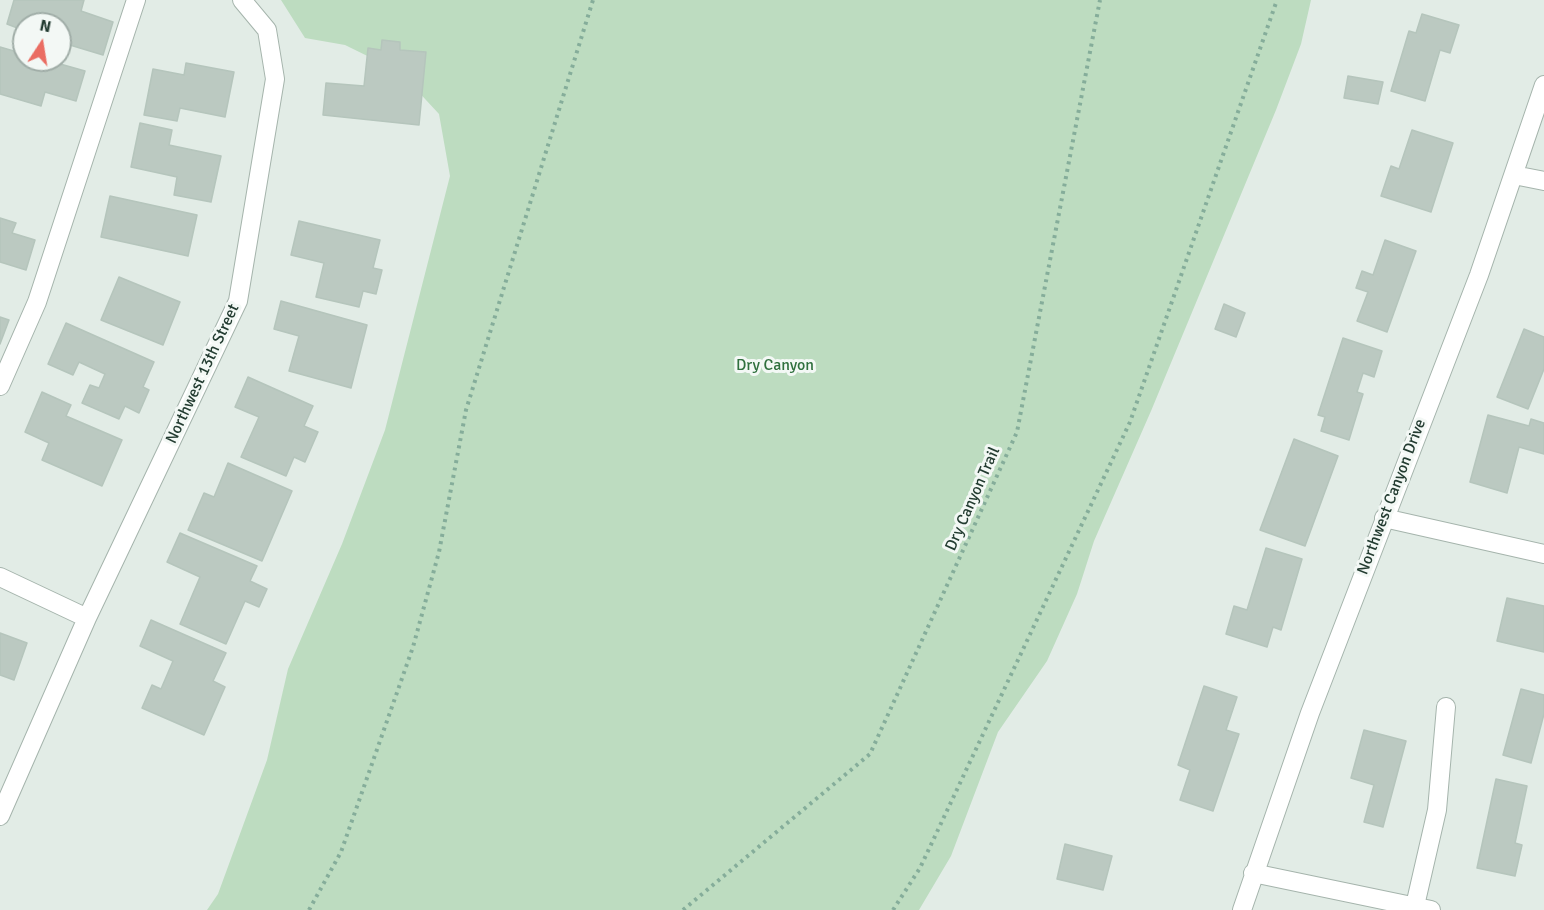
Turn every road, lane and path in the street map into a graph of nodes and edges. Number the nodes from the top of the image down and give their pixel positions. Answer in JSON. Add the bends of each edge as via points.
{"nodes":[{"id":1,"x":136,"y":0,"type":"edge"},
{"id":2,"x":242,"y":0,"type":"edge"},
{"id":3,"x":593,"y":0,"type":"edge"},
{"id":4,"x":1100,"y":0,"type":"edge"},
{"id":5,"x":1277,"y":0,"type":"edge"},
{"id":6,"x":1544,"y":85,"type":"edge"},
{"id":7,"x":1515,"y":175,"type":"junction"},
{"id":8,"x":1544,"y":181,"type":"edge"},
{"id":9,"x":0,"y":386,"type":"edge"},
{"id":10,"x":1384,"y":518,"type":"junction"},
{"id":11,"x":1544,"y":554,"type":"edge"},
{"id":12,"x":0,"y":577,"type":"edge"},
{"id":13,"x":87,"y":618,"type":"junction"},
{"id":14,"x":1446,"y":707,"type":"dead end"},
{"id":15,"x":0,"y":816,"type":"edge"},
{"id":16,"x":1253,"y":873,"type":"junction"},
{"id":17,"x":1420,"y":909,"type":"edge"},
{"id":18,"x":309,"y":910,"type":"edge"},
{"id":19,"x":683,"y":910,"type":"edge"},
{"id":20,"x":893,"y":910,"type":"edge"},
{"id":21,"x":1242,"y":910,"type":"edge"}],
"edges":[{"from":1,"to":9,"type":"street","via":[[37,302]]},
{"from":2,"to":13,"type":"street","name":"Northwest 13th Street","via":[[267,30],[275,79],[238,301]]},
{"from":3,"to":18,"type":"path","via":[[466,410],[440,552],[412,647],[341,852]]},
{"from":4,"to":19,"type":"path","name":"Dry Canyon Trail","via":[[1017,432],[870,754]]},
{"from":5,"to":20,"type":"path","via":[[1130,422],[920,868]]},
{"from":6,"to":7,"type":"street","name":"Northwest Canyon Drive"},
{"from":7,"to":8,"type":"street"},
{"from":7,"to":10,"type":"street","name":"Northwest Canyon Drive"},
{"from":10,"to":11,"type":"street"},
{"from":10,"to":16,"type":"street","name":"Northwest Canyon Drive"},
{"from":12,"to":13,"type":"street"},
{"from":13,"to":15,"type":"street","name":"Northwest 13th Street"},
{"from":14,"to":17,"type":"street","via":[[1437,810]]},
{"from":16,"to":17,"type":"street"},
{"from":16,"to":21,"type":"street","name":"Northwest Canyon Drive"}]}
